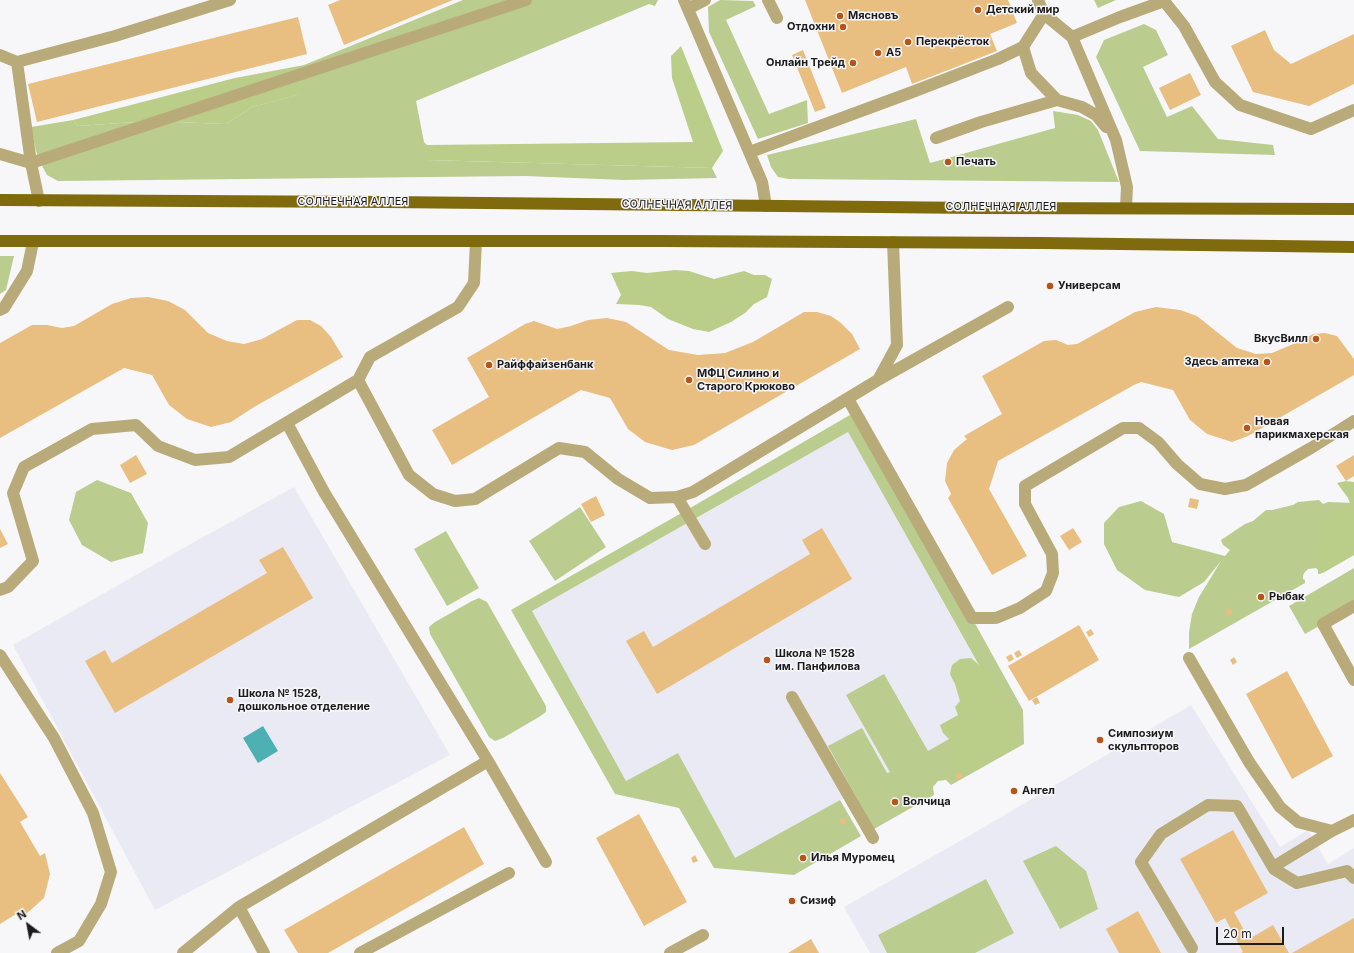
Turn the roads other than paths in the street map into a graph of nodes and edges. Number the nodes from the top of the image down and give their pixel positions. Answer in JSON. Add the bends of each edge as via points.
{"nodes":[{"id":1,"x":230,"y":0,"type":"edge"},
{"id":2,"x":526,"y":0,"type":"edge"},
{"id":3,"x":705,"y":0,"type":"edge"},
{"id":4,"x":768,"y":0,"type":"edge"},
{"id":5,"x":1038,"y":0,"type":"edge"},
{"id":6,"x":686,"y":4,"type":"edge"},
{"id":7,"x":1044,"y":14,"type":"junction"},
{"id":8,"x":777,"y":18,"type":"dead end"},
{"id":9,"x":1072,"y":37,"type":"junction"},
{"id":10,"x":1023,"y":47,"type":"junction"},
{"id":11,"x":0,"y":55,"type":"edge"},
{"id":12,"x":17,"y":62,"type":"junction"},
{"id":13,"x":1057,"y":100,"type":"junction"},
{"id":14,"x":1354,"y":110,"type":"edge"},
{"id":15,"x":936,"y":138,"type":"dead end"},
{"id":16,"x":1116,"y":140,"type":"junction"},
{"id":17,"x":750,"y":152,"type":"junction"},
{"id":18,"x":0,"y":154,"type":"edge"},
{"id":19,"x":31,"y":163,"type":"junction"},
{"id":20,"x":0,"y":200,"type":"edge"},
{"id":21,"x":39,"y":200,"type":"junction"},
{"id":22,"x":766,"y":206,"type":"junction"},
{"id":23,"x":1126,"y":208,"type":"junction"},
{"id":24,"x":1354,"y":209,"type":"edge"},
{"id":25,"x":476,"y":241,"type":"junction"},
{"id":26,"x":0,"y":242,"type":"edge"},
{"id":27,"x":33,"y":242,"type":"junction"},
{"id":28,"x":893,"y":242,"type":"junction"},
{"id":29,"x":1354,"y":247,"type":"edge"},
{"id":30,"x":1008,"y":307,"type":"dead end"},
{"id":31,"x":0,"y":310,"type":"edge"},
{"id":32,"x":358,"y":380,"type":"junction"},
{"id":33,"x":878,"y":380,"type":"junction"},
{"id":34,"x":848,"y":399,"type":"junction"},
{"id":35,"x":1354,"y":421,"type":"edge"},
{"id":36,"x":287,"y":423,"type":"junction"},
{"id":37,"x":677,"y":497,"type":"junction"},
{"id":38,"x":706,"y":544,"type":"dead end"},
{"id":39,"x":0,"y":590,"type":"edge"},
{"id":40,"x":1354,"y":606,"type":"edge"},
{"id":41,"x":0,"y":655,"type":"edge"},
{"id":42,"x":1189,"y":658,"type":"dead end"},
{"id":43,"x":1354,"y":680,"type":"edge"},
{"id":44,"x":792,"y":697,"type":"dead end"},
{"id":45,"x":488,"y":761,"type":"junction"},
{"id":46,"x":1354,"y":820,"type":"edge"},
{"id":47,"x":1332,"y":831,"type":"junction"},
{"id":48,"x":873,"y":838,"type":"dead end"},
{"id":49,"x":546,"y":862,"type":"dead end"},
{"id":50,"x":1273,"y":867,"type":"junction"},
{"id":51,"x":508,"y":873,"type":"dead end"},
{"id":52,"x":1354,"y":878,"type":"edge"},
{"id":53,"x":238,"y":906,"type":"junction"},
{"id":54,"x":703,"y":934,"type":"dead end"},
{"id":55,"x":1192,"y":948,"type":"dead end"},
{"id":56,"x":674,"y":952,"type":"edge"},
{"id":57,"x":57,"y":953,"type":"edge"},
{"id":58,"x":183,"y":953,"type":"edge"},
{"id":59,"x":264,"y":953,"type":"edge"},
{"id":60,"x":360,"y":953,"type":"edge"}],
"edges":[{"from":1,"to":12,"type":"street","via":[[115,36]]},
{"from":2,"to":19,"type":"street"},
{"from":3,"to":6,"type":"street"},
{"from":4,"to":8,"type":"street"},
{"from":5,"to":7,"type":"street"},
{"from":6,"to":17,"type":"street"},
{"from":7,"to":9,"type":"street"},
{"from":7,"to":10,"type":"street"},
{"from":9,"to":14,"type":"street","via":[[1164,1],[1184,26],[1215,82],[1240,105],[1311,129]]},
{"from":9,"to":16,"type":"street"},
{"from":10,"to":13,"type":"street","via":[[1031,74]]},
{"from":10,"to":17,"type":"street","via":[[957,76]]},
{"from":11,"to":12,"type":"street"},
{"from":12,"to":19,"type":"street"},
{"from":13,"to":15,"type":"street"},
{"from":13,"to":16,"type":"street","via":[[1082,107],[1096,115]]},
{"from":16,"to":23,"type":"street","via":[[1127,187]]},
{"from":17,"to":22,"type":"street","via":[[762,182]]},
{"from":18,"to":19,"type":"street"},
{"from":19,"to":21,"type":"street"},
{"from":20,"to":21,"type":"main road","name":"СОЛНЕЧНАЯ АЛЛЕЯ"},
{"from":21,"to":22,"type":"main road","name":"СОЛНЕЧНАЯ АЛЛЕЯ"},
{"from":22,"to":23,"type":"main road","name":"СОЛНЕЧНАЯ АЛЛЕЯ"},
{"from":23,"to":24,"type":"main road","name":"СОЛНЕЧНАЯ АЛЛЕЯ"},
{"from":25,"to":27,"type":"main road"},
{"from":25,"to":28,"type":"main road"},
{"from":25,"to":32,"type":"street","via":[[474,283],[458,307],[370,358]]},
{"from":26,"to":27,"type":"main road"},
{"from":27,"to":31,"type":"street","via":[[27,271],[4,308]]},
{"from":28,"to":29,"type":"main road"},
{"from":28,"to":33,"type":"street","via":[[897,345]]},
{"from":30,"to":33,"type":"street"},
{"from":32,"to":36,"type":"street"},
{"from":32,"to":37,"type":"street","via":[[409,475],[433,494],[455,501],[476,499],[558,448],[585,452],[618,479],[650,498]]},
{"from":33,"to":34,"type":"street"},
{"from":34,"to":35,"type":"street","via":[[972,618],[996,618],[1020,608],[1046,590],[1054,572],[1052,554],[1025,504],[1025,486],[1123,428],[1140,428],[1158,442],[1177,464],[1200,484],[1225,489],[1246,485]]},
{"from":34,"to":37,"type":"street","via":[[693,492]]},
{"from":36,"to":39,"type":"street","via":[[230,457],[196,460],[158,446],[136,425],[92,429],[24,467],[13,493],[33,561],[8,587]]},
{"from":36,"to":45,"type":"street","via":[[324,492]]},
{"from":37,"to":38,"type":"street"},
{"from":40,"to":43,"type":"street","via":[[1323,624]]},
{"from":41,"to":57,"type":"street","via":[[54,738],[93,813],[111,872],[101,904],[78,941]]},
{"from":42,"to":47,"type":"street","via":[[1249,762],[1280,807],[1298,822]]},
{"from":44,"to":48,"type":"street"},
{"from":45,"to":49,"type":"street"},
{"from":45,"to":53,"type":"street"},
{"from":46,"to":47,"type":"street"},
{"from":47,"to":50,"type":"street"},
{"from":50,"to":52,"type":"street","via":[[1297,883],[1347,871]]},
{"from":50,"to":55,"type":"street","via":[[1237,806],[1208,805],[1161,834],[1141,862]]},
{"from":51,"to":60,"type":"street"},
{"from":53,"to":58,"type":"street"},
{"from":53,"to":59,"type":"street"},
{"from":54,"to":56,"type":"street"}]}
